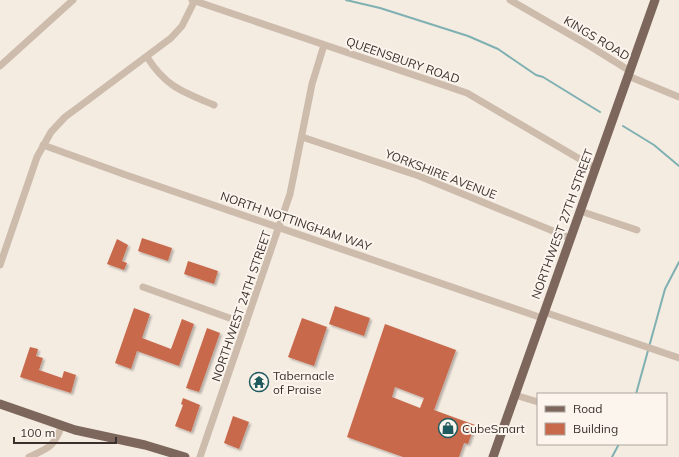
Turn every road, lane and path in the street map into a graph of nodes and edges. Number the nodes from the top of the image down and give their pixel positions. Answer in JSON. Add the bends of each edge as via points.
{"nodes":[{"id":1,"x":73,"y":0,"type":"edge"},
{"id":2,"x":194,"y":0,"type":"edge"},
{"id":3,"x":510,"y":0,"type":"edge"},
{"id":4,"x":655,"y":0,"type":"edge"},
{"id":5,"x":324,"y":45,"type":"junction"},
{"id":6,"x":146,"y":57,"type":"junction"},
{"id":7,"x":0,"y":66,"type":"edge"},
{"id":8,"x":629,"y":74,"type":"junction"},
{"id":9,"x":679,"y":97,"type":"edge"},
{"id":10,"x":214,"y":106,"type":"dead end"},
{"id":11,"x":302,"y":137,"type":"junction"},
{"id":12,"x":43,"y":145,"type":"junction"},
{"id":13,"x":595,"y":168,"type":"junction"},
{"id":14,"x":580,"y":211,"type":"junction"},
{"id":15,"x":280,"y":227,"type":"junction"},
{"id":16,"x":637,"y":230,"type":"dead end"},
{"id":17,"x":570,"y":238,"type":"junction"},
{"id":18,"x":0,"y":265,"type":"edge"},
{"id":19,"x":143,"y":287,"type":"dead end"},
{"id":20,"x":543,"y":315,"type":"junction"},
{"id":21,"x":246,"y":324,"type":"junction"},
{"id":22,"x":679,"y":358,"type":"edge"},
{"id":23,"x":515,"y":395,"type":"junction"},
{"id":24,"x":537,"y":402,"type":"edge"},
{"id":25,"x":0,"y":404,"type":"edge"},
{"id":26,"x":62,"y":425,"type":"junction"},
{"id":27,"x":29,"y":457,"type":"edge"},
{"id":28,"x":185,"y":457,"type":"edge"},
{"id":29,"x":200,"y":457,"type":"edge"},
{"id":30,"x":493,"y":457,"type":"edge"}],
"edges":[{"from":1,"to":7,"type":"street"},
{"from":2,"to":5,"type":"street","name":"QUEENSBURY ROAD"},
{"from":2,"to":6,"type":"street","via":[[177,32]]},
{"from":3,"to":8,"type":"street","name":"KINGS ROAD","via":[[582,41]]},
{"from":4,"to":8,"type":"main road","name":"NORTHWEST 27TH STREET"},
{"from":5,"to":11,"type":"street","name":"NORTHWEST 24TH STREET","via":[[312,84]]},
{"from":5,"to":13,"type":"street","name":"QUEENSBURY ROAD","via":[[467,94]]},
{"from":6,"to":10,"type":"street","via":[[170,85]]},
{"from":6,"to":12,"type":"street","via":[[65,117]]},
{"from":8,"to":9,"type":"street","name":"KINGS ROAD"},
{"from":8,"to":13,"type":"main road","name":"NORTHWEST 27TH STREET"},
{"from":11,"to":15,"type":"street","name":"NORTHWEST 24TH STREET","via":[[294,180]]},
{"from":11,"to":17,"type":"street","name":"YORKSHIRE AVENUE","via":[[420,176]]},
{"from":12,"to":15,"type":"street","name":"NORTH NOTTINGHAM WAY"},
{"from":12,"to":18,"type":"street"},
{"from":13,"to":14,"type":"main road","name":"NORTHWEST 27TH STREET"},
{"from":14,"to":16,"type":"street"},
{"from":14,"to":17,"type":"main road","name":"NORTHWEST 27TH STREET"},
{"from":15,"to":20,"type":"street","name":"NORTH NOTTINGHAM WAY"},
{"from":15,"to":21,"type":"street","name":"NORTHWEST 24TH STREET"},
{"from":17,"to":20,"type":"main road","name":"NORTHWEST 27TH STREET"},
{"from":19,"to":21,"type":"street"},
{"from":20,"to":22,"type":"street","name":"NORTH NOTTINGHAM WAY"},
{"from":20,"to":23,"type":"main road","name":"NORTHWEST 27TH STREET"},
{"from":21,"to":29,"type":"street","name":"NORTHWEST 24TH STREET"},
{"from":23,"to":24,"type":"street"},
{"from":23,"to":30,"type":"main road","name":"NORTHWEST 27TH STREET"},
{"from":25,"to":26,"type":"main road"},
{"from":26,"to":27,"type":"street","via":[[52,446]]},
{"from":26,"to":28,"type":"main road"}]}
